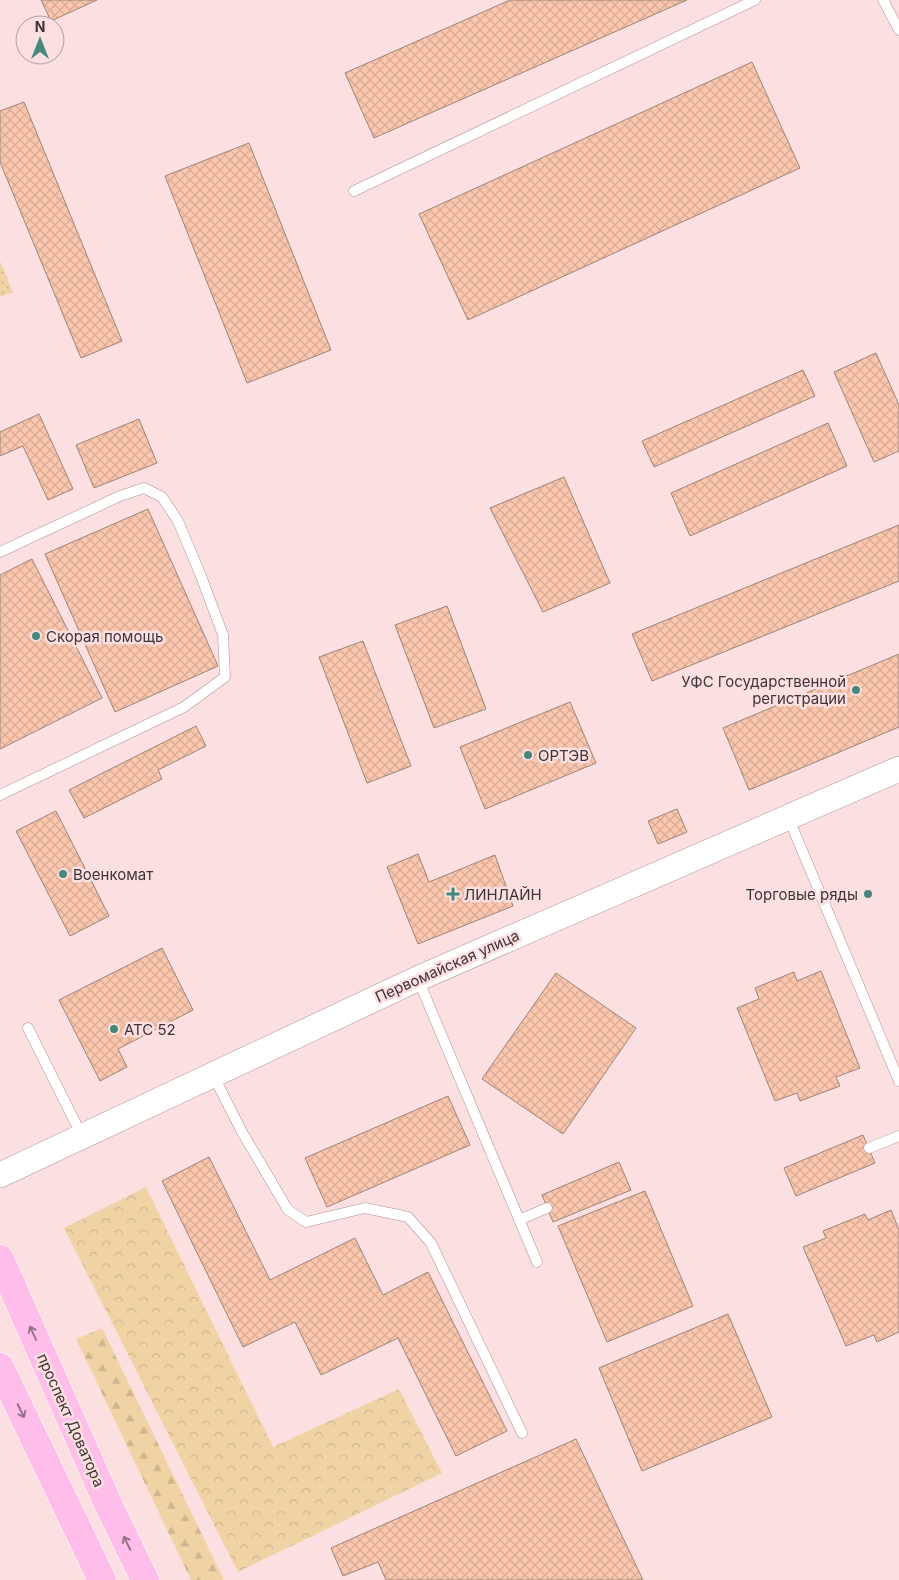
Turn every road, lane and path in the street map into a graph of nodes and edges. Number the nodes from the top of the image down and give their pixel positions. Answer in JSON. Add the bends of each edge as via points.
{"nodes":[{"id":1,"x":755,"y":0,"type":"edge"},
{"id":2,"x":883,"y":0,"type":"edge"},
{"id":3,"x":899,"y":30,"type":"edge"},
{"id":4,"x":354,"y":191,"type":"dead end"},
{"id":5,"x":0,"y":552,"type":"edge"},
{"id":6,"x":899,"y":770,"type":"edge"},
{"id":7,"x":0,"y":794,"type":"edge"},
{"id":8,"x":788,"y":816,"type":"junction"},
{"id":9,"x":417,"y":978,"type":"junction"},
{"id":10,"x":28,"y":1028,"type":"dead end"},
{"id":11,"x":213,"y":1075,"type":"junction"},
{"id":12,"x":899,"y":1081,"type":"edge"},
{"id":13,"x":899,"y":1136,"type":"edge"},
{"id":14,"x":83,"y":1137,"type":"junction"},
{"id":15,"x":869,"y":1148,"type":"dead end"},
{"id":16,"x":0,"y":1175,"type":"edge"},
{"id":17,"x":547,"y":1208,"type":"dead end"},
{"id":18,"x":519,"y":1220,"type":"junction"},
{"id":19,"x":0,"y":1259,"type":"edge"},
{"id":20,"x":536,"y":1262,"type":"dead end"},
{"id":21,"x":0,"y":1367,"type":"edge"},
{"id":22,"x":522,"y":1433,"type":"dead end"},
{"id":23,"x":102,"y":1580,"type":"edge"},
{"id":24,"x":145,"y":1580,"type":"edge"}],
"edges":[{"from":1,"to":4,"type":"lane"},
{"from":2,"to":3,"type":"lane"},
{"from":5,"to":7,"type":"lane","via":[[120,496],[144,488],[162,497],[178,521],[223,635],[225,677],[184,707]]},
{"from":6,"to":8,"type":"street","name":"Первомайская улица"},
{"from":8,"to":9,"type":"street","name":"Первомайская улица"},
{"from":8,"to":12,"type":"lane"},
{"from":9,"to":11,"type":"street","name":"Первомайская улица"},
{"from":9,"to":18,"type":"lane"},
{"from":10,"to":14,"type":"lane"},
{"from":11,"to":14,"type":"street","name":"Первомайская улица"},
{"from":11,"to":22,"type":"lane","via":[[288,1210],[306,1222],[365,1208],[408,1217],[431,1242]]},
{"from":13,"to":15,"type":"lane"},
{"from":14,"to":16,"type":"street","name":"Первомайская улица"},
{"from":17,"to":18,"type":"lane"},
{"from":18,"to":20,"type":"lane"},
{"from":24,"to":19,"type":"main road","name":"проспект Доватора","one_way":true,"via":[[108,1506]]},
{"from":21,"to":23,"type":"main road","one_way":true}]}
